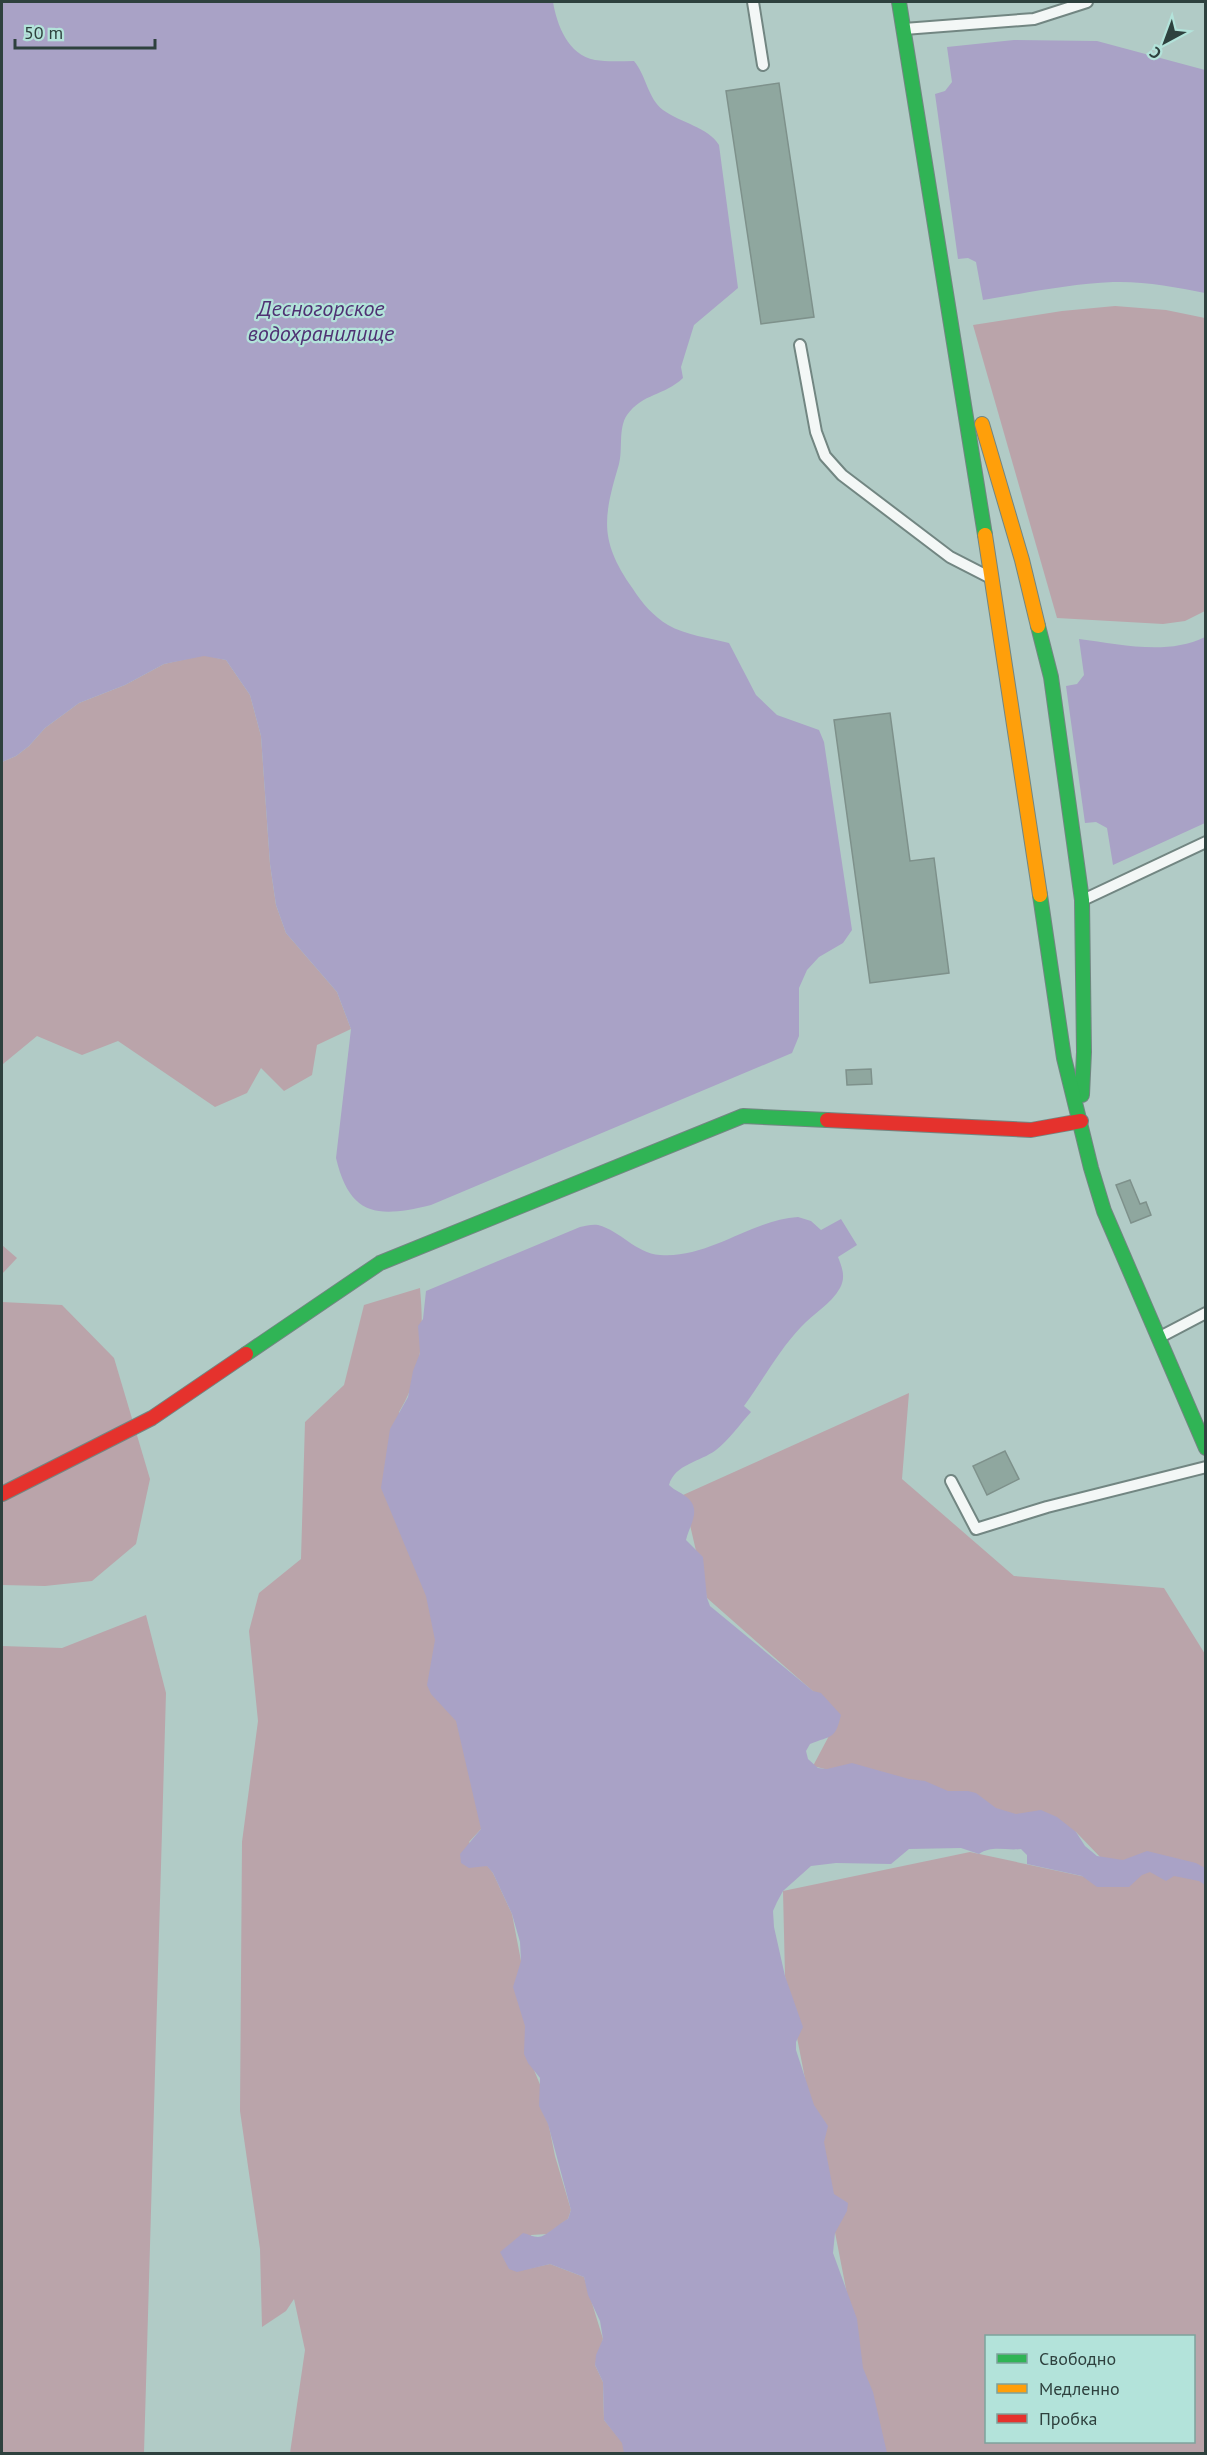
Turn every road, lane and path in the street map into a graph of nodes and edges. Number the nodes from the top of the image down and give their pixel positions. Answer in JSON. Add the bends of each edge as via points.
{"nodes":[{"id":1,"x":753,"y":2,"type":"edge"},
{"id":2,"x":899,"y":2,"type":"edge"},
{"id":3,"x":1087,"y":2,"type":"edge"},
{"id":4,"x":904,"y":29,"type":"junction"},
{"id":5,"x":763,"y":65,"type":"dead end"},
{"id":6,"x":945,"y":296,"type":"junction"},
{"id":7,"x":800,"y":345,"type":"dead end"},
{"id":8,"x":992,"y":578,"type":"junction"},
{"id":9,"x":1206,"y":842,"type":"edge"},
{"id":10,"x":1082,"y":900,"type":"junction"},
{"id":11,"x":1081,"y":1121,"type":"junction"},
{"id":12,"x":1206,"y":1313,"type":"edge"},
{"id":13,"x":1157,"y":1338,"type":"junction"},
{"id":14,"x":1206,"y":1448,"type":"edge"},
{"id":15,"x":1206,"y":1467,"type":"edge"},
{"id":16,"x":951,"y":1481,"type":"dead end"},
{"id":17,"x":2,"y":1494,"type":"edge"}],
"edges":[{"from":1,"to":5,"type":"lane"},
{"from":2,"to":4,"type":"street"},
{"from":3,"to":4,"type":"lane","via":[[1034,19]]},
{"from":4,"to":6,"type":"street"},
{"from":6,"to":8,"type":"street"},
{"from":6,"to":10,"type":"street","via":[[1022,560],[1051,677]]},
{"from":7,"to":8,"type":"lane","via":[[816,432],[825,456],[842,475],[950,557]]},
{"from":8,"to":11,"type":"street","via":[[1064,1058]]},
{"from":9,"to":10,"type":"lane"},
{"from":10,"to":11,"type":"street"},
{"from":11,"to":13,"type":"street","via":[[1104,1211]]},
{"from":11,"to":17,"type":"street","via":[[1030,1130],[742,1116],[380,1263],[152,1418]]},
{"from":12,"to":13,"type":"lane"},
{"from":13,"to":14,"type":"street"},
{"from":15,"to":16,"type":"lane","via":[[1047,1506],[976,1529]]}]}
